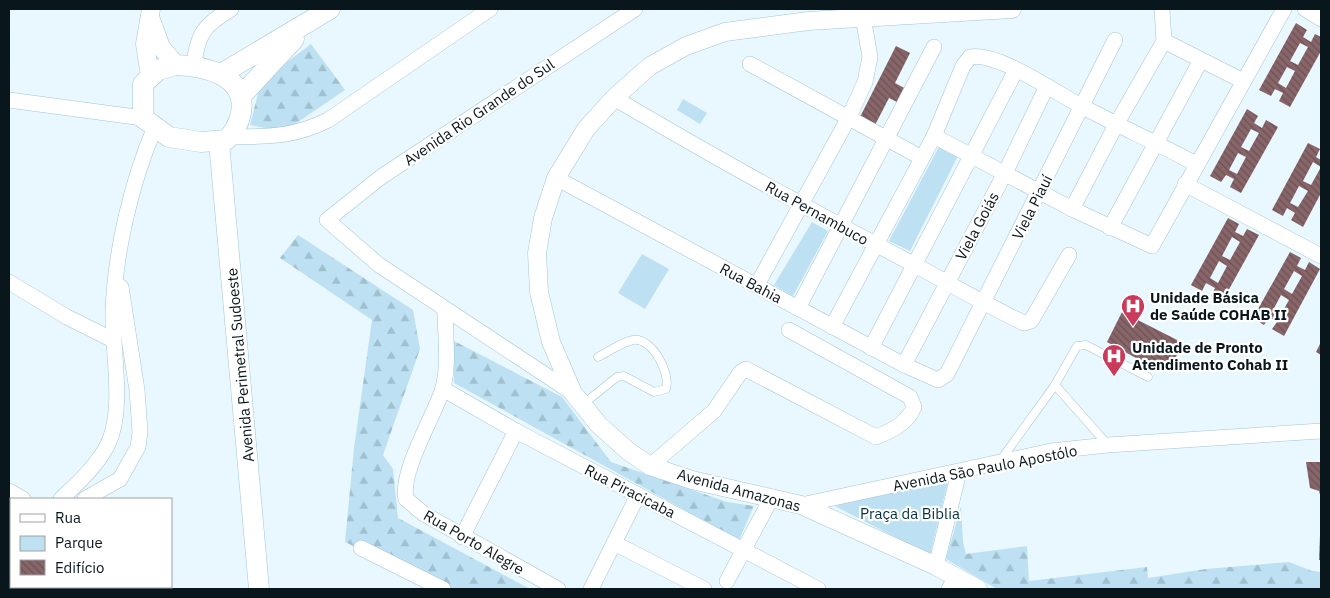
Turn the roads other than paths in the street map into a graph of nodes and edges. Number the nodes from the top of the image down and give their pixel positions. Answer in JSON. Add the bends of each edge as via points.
{"nodes":[{"id":1,"x":231,"y":9,"type":"edge"},
{"id":2,"x":490,"y":9,"type":"edge"},
{"id":3,"x":635,"y":9,"type":"edge"},
{"id":4,"x":1012,"y":9,"type":"edge"},
{"id":5,"x":1162,"y":9,"type":"edge"},
{"id":6,"x":1284,"y":9,"type":"edge"},
{"id":7,"x":150,"y":13,"type":"edge"},
{"id":8,"x":322,"y":14,"type":"edge"},
{"id":9,"x":863,"y":17,"type":"junction"},
{"id":10,"x":1115,"y":40,"type":"dead end"},
{"id":11,"x":1164,"y":41,"type":"junction"},
{"id":12,"x":934,"y":47,"type":"dead end"},
{"id":13,"x":1201,"y":60,"type":"junction"},
{"id":14,"x":750,"y":64,"type":"dead end"},
{"id":15,"x":185,"y":65,"type":"junction"},
{"id":16,"x":1016,"y":70,"type":"junction"},
{"id":17,"x":221,"y":74,"type":"junction"},
{"id":18,"x":150,"y":76,"type":"junction"},
{"id":19,"x":1243,"y":81,"type":"junction"},
{"id":20,"x":1047,"y":86,"type":"junction"},
{"id":21,"x":241,"y":96,"type":"junction"},
{"id":22,"x":614,"y":98,"type":"junction"},
{"id":23,"x":9,"y":100,"type":"edge"},
{"id":24,"x":1083,"y":107,"type":"junction"},
{"id":25,"x":848,"y":119,"type":"junction"},
{"id":26,"x":149,"y":123,"type":"junction"},
{"id":27,"x":1117,"y":123,"type":"junction"},
{"id":28,"x":934,"y":136,"type":"junction"},
{"id":29,"x":886,"y":138,"type":"junction"},
{"id":30,"x":224,"y":139,"type":"junction"},
{"id":31,"x":1155,"y":142,"type":"junction"},
{"id":32,"x":972,"y":155,"type":"junction"},
{"id":33,"x":922,"y":158,"type":"junction"},
{"id":34,"x":1196,"y":164,"type":"junction"},
{"id":35,"x":1005,"y":173,"type":"junction"},
{"id":36,"x":556,"y":178,"type":"junction"},
{"id":37,"x":1185,"y":184,"type":"junction"},
{"id":38,"x":1040,"y":192,"type":"junction"},
{"id":39,"x":800,"y":205,"type":"junction"},
{"id":40,"x":1072,"y":209,"type":"junction"},
{"id":41,"x":327,"y":220,"type":"joint"},
{"id":42,"x":841,"y":228,"type":"junction"},
{"id":43,"x":1110,"y":228,"type":"junction"},
{"id":44,"x":874,"y":244,"type":"junction"},
{"id":45,"x":1069,"y":255,"type":"dead end"},
{"id":46,"x":1321,"y":256,"type":"edge"},
{"id":47,"x":117,"y":261,"type":"junction"},
{"id":48,"x":914,"y":265,"type":"junction"},
{"id":49,"x":9,"y":282,"type":"edge"},
{"id":50,"x":947,"y":284,"type":"junction"},
{"id":51,"x":757,"y":285,"type":"junction"},
{"id":52,"x":981,"y":304,"type":"junction"},
{"id":53,"x":798,"y":308,"type":"junction"},
{"id":54,"x":445,"y":310,"type":"junction"},
{"id":55,"x":832,"y":327,"type":"junction"},
{"id":56,"x":789,"y":330,"type":"dead end"},
{"id":57,"x":113,"y":340,"type":"junction"},
{"id":58,"x":871,"y":348,"type":"junction"},
{"id":59,"x":598,"y":357,"type":"dead end"},
{"id":60,"x":904,"y":365,"type":"junction"},
{"id":61,"x":947,"y":374,"type":"joint"},
{"id":62,"x":1148,"y":377,"type":"dead end"},
{"id":63,"x":1055,"y":385,"type":"junction"},
{"id":64,"x":443,"y":389,"type":"junction"},
{"id":65,"x":578,"y":399,"type":"junction"},
{"id":66,"x":516,"y":431,"type":"junction"},
{"id":67,"x":1321,"y":431,"type":"edge"},
{"id":68,"x":1108,"y":445,"type":"junction"},
{"id":69,"x":999,"y":463,"type":"junction"},
{"id":70,"x":650,"y":466,"type":"junction"},
{"id":71,"x":959,"y":472,"type":"junction"},
{"id":72,"x":9,"y":490,"type":"edge"},
{"id":73,"x":638,"y":495,"type":"junction"},
{"id":74,"x":772,"y":497,"type":"junction"},
{"id":75,"x":21,"y":498,"type":"edge"},
{"id":76,"x":62,"y":498,"type":"edge"},
{"id":77,"x":87,"y":498,"type":"edge"},
{"id":78,"x":800,"y":505,"type":"junction"},
{"id":79,"x":462,"y":537,"type":"junction"},
{"id":80,"x":614,"y":543,"type":"junction"},
{"id":81,"x":362,"y":548,"type":"dead end"},
{"id":82,"x":744,"y":549,"type":"junction"},
{"id":83,"x":936,"y":566,"type":"junction"},
{"id":84,"x":727,"y":581,"type":"dead end"},
{"id":85,"x":952,"y":583,"type":"edge"},
{"id":86,"x":437,"y":588,"type":"edge"},
{"id":87,"x":259,"y":589,"type":"edge"},
{"id":88,"x":558,"y":589,"type":"edge"},
{"id":89,"x":591,"y":589,"type":"edge"},
{"id":90,"x":704,"y":589,"type":"edge"},
{"id":91,"x":818,"y":589,"type":"edge"},
{"id":92,"x":978,"y":589,"type":"edge"}],
"edges":[{"from":1,"to":15,"type":"street","via":[[202,32]]},
{"from":2,"to":30,"type":"street","via":[[328,120],[308,130],[288,135]]},
{"from":3,"to":41,"type":"street","name":"Avenida Rio Grande do Sul","via":[[381,177]]},
{"from":4,"to":9,"type":"street","name":"Avenida Amazonas"},
{"from":5,"to":11,"type":"street"},
{"from":6,"to":19,"type":"street"},
{"from":7,"to":15,"type":"street","via":[[161,47]]},
{"from":7,"to":18,"type":"street","via":[[145,44]]},
{"from":8,"to":17,"type":"main road"},
{"from":8,"to":21,"type":"main road"},
{"from":9,"to":22,"type":"street","name":"Avenida Amazonas","via":[[725,32],[686,46],[650,66]]},
{"from":9,"to":25,"type":"street","via":[[870,57],[868,71]]},
{"from":10,"to":24,"type":"street","name":"Viela Piauí"},
{"from":11,"to":13,"type":"street"},
{"from":11,"to":27,"type":"street"},
{"from":12,"to":29,"type":"street"},
{"from":13,"to":19,"type":"street"},
{"from":13,"to":31,"type":"street"},
{"from":14,"to":25,"type":"street"},
{"from":15,"to":17,"type":"main road"},
{"from":15,"to":18,"type":"main road","via":[[158,70]]},
{"from":16,"to":20,"type":"street"},
{"from":16,"to":28,"type":"street","via":[[982,56],[970,58],[963,66]]},
{"from":16,"to":32,"type":"street"},
{"from":17,"to":21,"type":"main road"},
{"from":18,"to":26,"type":"main road","via":[[143,84],[142,94]]},
{"from":19,"to":34,"type":"street"},
{"from":20,"to":24,"type":"street"},
{"from":20,"to":35,"type":"street","name":"Viela Goiás"},
{"from":21,"to":30,"type":"main road","via":[[240,119]]},
{"from":22,"to":36,"type":"street","name":"Avenida Amazonas","via":[[586,129]]},
{"from":22,"to":39,"type":"street","name":"Rua Pernambuco"},
{"from":23,"to":26,"type":"street"},
{"from":24,"to":27,"type":"street"},
{"from":24,"to":38,"type":"street","name":"Viela Piauí"},
{"from":25,"to":29,"type":"street"},
{"from":25,"to":39,"type":"street"},
{"from":26,"to":30,"type":"main road","via":[[169,137],[201,142]]},
{"from":26,"to":47,"type":"street"},
{"from":27,"to":31,"type":"street"},
{"from":27,"to":40,"type":"street"},
{"from":28,"to":32,"type":"street"},
{"from":28,"to":33,"type":"street"},
{"from":29,"to":33,"type":"street"},
{"from":29,"to":42,"type":"street"},
{"from":30,"to":87,"type":"main road","name":"Avenida Perimetral Sudoeste"},
{"from":31,"to":34,"type":"street"},
{"from":31,"to":43,"type":"street"},
{"from":32,"to":35,"type":"street"},
{"from":32,"to":48,"type":"street"},
{"from":33,"to":44,"type":"street"},
{"from":34,"to":37,"type":"street"},
{"from":35,"to":38,"type":"street"},
{"from":35,"to":50,"type":"street","name":"Viela Goiás"},
{"from":36,"to":51,"type":"street","name":"Rua Bahia"},
{"from":36,"to":65,"type":"street","name":"Avenida Amazonas","via":[[543,218],[539,244],[539,292],[551,342]]},
{"from":37,"to":43,"type":"street","via":[[1152,246]]},
{"from":37,"to":46,"type":"street"},
{"from":38,"to":40,"type":"street"},
{"from":38,"to":52,"type":"street","name":"Viela Piauí"},
{"from":39,"to":42,"type":"street","name":"Rua Pernambuco"},
{"from":39,"to":51,"type":"street"},
{"from":40,"to":43,"type":"street"},
{"from":41,"to":54,"type":"street","name":"Avenida Amazonas","via":[[379,265]]},
{"from":42,"to":44,"type":"street","name":"Rua Pernambuco"},
{"from":42,"to":53,"type":"street"},
{"from":44,"to":48,"type":"street","name":"Rua Pernambuco"},
{"from":44,"to":55,"type":"street"},
{"from":45,"to":52,"type":"street","name":"Rua Pernambuco","via":[[1031,321],[1024,323]]},
{"from":47,"to":57,"type":"street"},
{"from":47,"to":77,"type":"street","via":[[137,390],[140,432],[138,447],[120,479]]},
{"from":48,"to":50,"type":"street","name":"Rua Pernambuco"},
{"from":48,"to":58,"type":"street"},
{"from":49,"to":57,"type":"street"},
{"from":50,"to":52,"type":"street","name":"Rua Pernambuco"},
{"from":50,"to":60,"type":"street","name":"Viela Goiás"},
{"from":51,"to":53,"type":"street","name":"Rua Bahia"},
{"from":52,"to":61,"type":"street","name":"Viela Piauí"},
{"from":53,"to":55,"type":"street","name":"Rua Bahia"},
{"from":54,"to":64,"type":"street","name":"Rua Porto Alegre"},
{"from":54,"to":65,"type":"street","name":"Avenida Amazonas"},
{"from":55,"to":58,"type":"street","name":"Rua Bahia"},
{"from":56,"to":70,"type":"street","via":[[910,397],[914,407],[912,413],[900,425],[876,437],[746,369],[714,411]]},
{"from":57,"to":76,"type":"street","via":[[115,422],[108,445]]},
{"from":58,"to":60,"type":"street","name":"Rua Bahia"},
{"from":59,"to":65,"type":"lane","via":[[632,340],[644,342],[666,368],[666,389],[654,392],[624,376]]},
{"from":60,"to":61,"type":"street","name":"Rua Bahia","via":[[935,379],[944,378]]},
{"from":62,"to":63,"type":"lane","via":[[1086,345],[1077,346]]},
{"from":63,"to":68,"type":"lane"},
{"from":63,"to":69,"type":"lane"},
{"from":64,"to":66,"type":"street","name":"Rua Piracicaba"},
{"from":64,"to":79,"type":"street","name":"Rua Porto Alegre","via":[[422,439],[405,493],[410,504]]},
{"from":65,"to":70,"type":"street","name":"Avenida Amazonas","via":[[606,432]]},
{"from":66,"to":73,"type":"street","name":"Rua Piracicaba"},
{"from":66,"to":79,"type":"street"},
{"from":67,"to":68,"type":"street","name":"Avenida São Paulo Apostólo"},
{"from":68,"to":69,"type":"street","name":"Avenida São Paulo Apostólo","via":[[1051,451]]},
{"from":69,"to":71,"type":"street","name":"Avenida São Paulo Apostólo"},
{"from":70,"to":74,"type":"street","name":"Avenida Amazonas","via":[[723,488]]},
{"from":71,"to":78,"type":"street","name":"Avenida São Paulo Apostólo"},
{"from":71,"to":83,"type":"street"},
{"from":72,"to":75,"type":"street"},
{"from":73,"to":80,"type":"street"},
{"from":73,"to":82,"type":"street","name":"Rua Piracicaba"},
{"from":74,"to":78,"type":"street","name":"Avenida Amazonas"},
{"from":74,"to":82,"type":"street"},
{"from":78,"to":83,"type":"street","name":"Avenida Amazonas"},
{"from":79,"to":88,"type":"street","name":"Rua Porto Alegre"},
{"from":80,"to":89,"type":"street"},
{"from":80,"to":90,"type":"street"},
{"from":81,"to":86,"type":"street"},
{"from":82,"to":84,"type":"street"},
{"from":82,"to":91,"type":"street","name":"Rua Piracicaba"},
{"from":83,"to":85,"type":"street","name":"Avenida Amazonas"},
{"from":85,"to":92,"type":"street","name":"Avenida Amazonas"}]}
